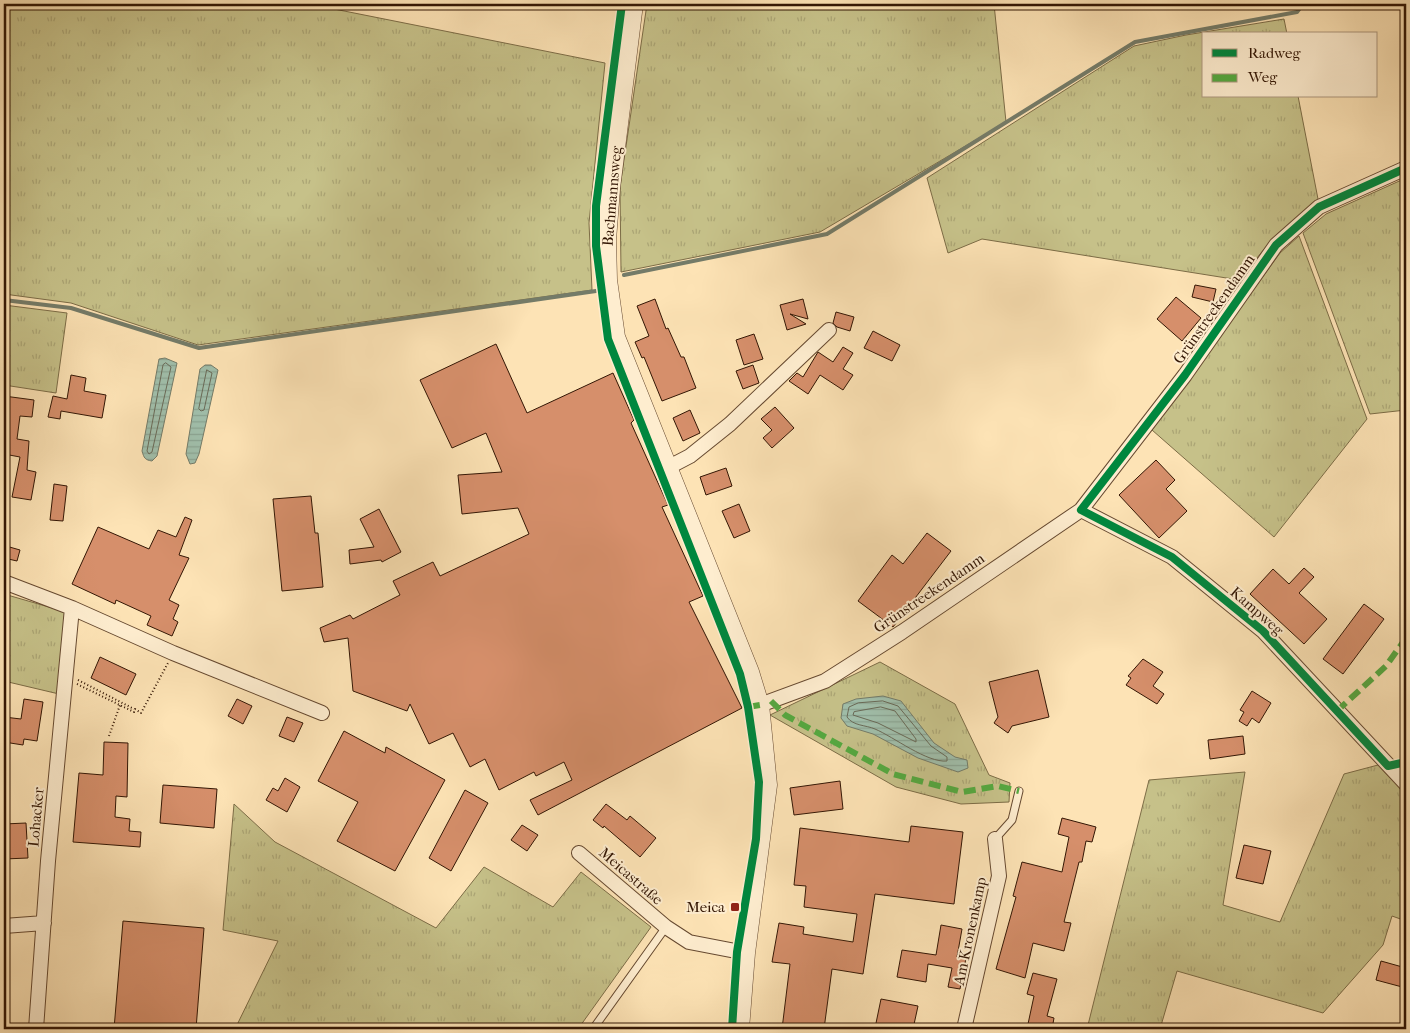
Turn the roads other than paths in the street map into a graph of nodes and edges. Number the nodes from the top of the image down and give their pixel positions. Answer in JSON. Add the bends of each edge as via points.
{"nodes":[{"id":1,"x":634,"y":4,"type":"edge"},
{"id":2,"x":1406,"y":168,"type":"edge"},
{"id":3,"x":829,"y":330,"type":"dead end"},
{"id":4,"x":668,"y":468,"type":"junction"},
{"id":5,"x":1081,"y":510,"type":"junction"},
{"id":6,"x":4,"y":582,"type":"edge"},
{"id":7,"x":72,"y":608,"type":"junction"},
{"id":8,"x":760,"y":705,"type":"junction"},
{"id":9,"x":322,"y":713,"type":"dead end"},
{"id":10,"x":1406,"y":784,"type":"edge"},
{"id":11,"x":1020,"y":791,"type":"dead end"},
{"id":12,"x":995,"y":839,"type":"joint"},
{"id":13,"x":579,"y":852,"type":"dead end"},
{"id":14,"x":44,"y":923,"type":"junction"},
{"id":15,"x":4,"y":926,"type":"edge"},
{"id":16,"x":666,"y":927,"type":"junction"},
{"id":17,"x":746,"y":953,"type":"junction"},
{"id":18,"x":36,"y":1029,"type":"edge"},
{"id":19,"x":593,"y":1029,"type":"edge"},
{"id":20,"x":740,"y":1029,"type":"edge"},
{"id":21,"x":964,"y":1029,"type":"edge"}],
"edges":[{"from":1,"to":4,"type":"street","name":"Bachmannsweg","via":[[611,188],[608,280],[616,337]]},
{"from":2,"to":5,"type":"street","name":"Grünstreekendamm","via":[[1319,207],[1276,245],[1185,374]]},
{"from":3,"to":4,"type":"street","via":[[730,424],[690,456]]},
{"from":4,"to":8,"type":"street","name":"Bachmannsweg","via":[[750,672]]},
{"from":5,"to":8,"type":"street","name":"Grünstreekendamm","via":[[825,681]]},
{"from":5,"to":10,"type":"street","name":"Kampweg","via":[[1172,557],[1263,631]]},
{"from":6,"to":7,"type":"street"},
{"from":7,"to":9,"type":"street"},
{"from":7,"to":14,"type":"street","name":"Lohacker","via":[[69,678]]},
{"from":8,"to":17,"type":"street","name":"Bachmannsweg","via":[[768,784]]},
{"from":11,"to":12,"type":"lane","via":[[1012,820]]},
{"from":12,"to":21,"type":"street","name":"Am Kronenkamp","via":[[999,876]]},
{"from":13,"to":16,"type":"street","name":"Meicastraße"},
{"from":14,"to":15,"type":"street"},
{"from":14,"to":18,"type":"street","name":"Lohacker"},
{"from":16,"to":17,"type":"street","name":"Meicastraße","via":[[689,942]]},
{"from":16,"to":19,"type":"lane"},
{"from":17,"to":20,"type":"street","name":"Bachmannsweg"}]}
